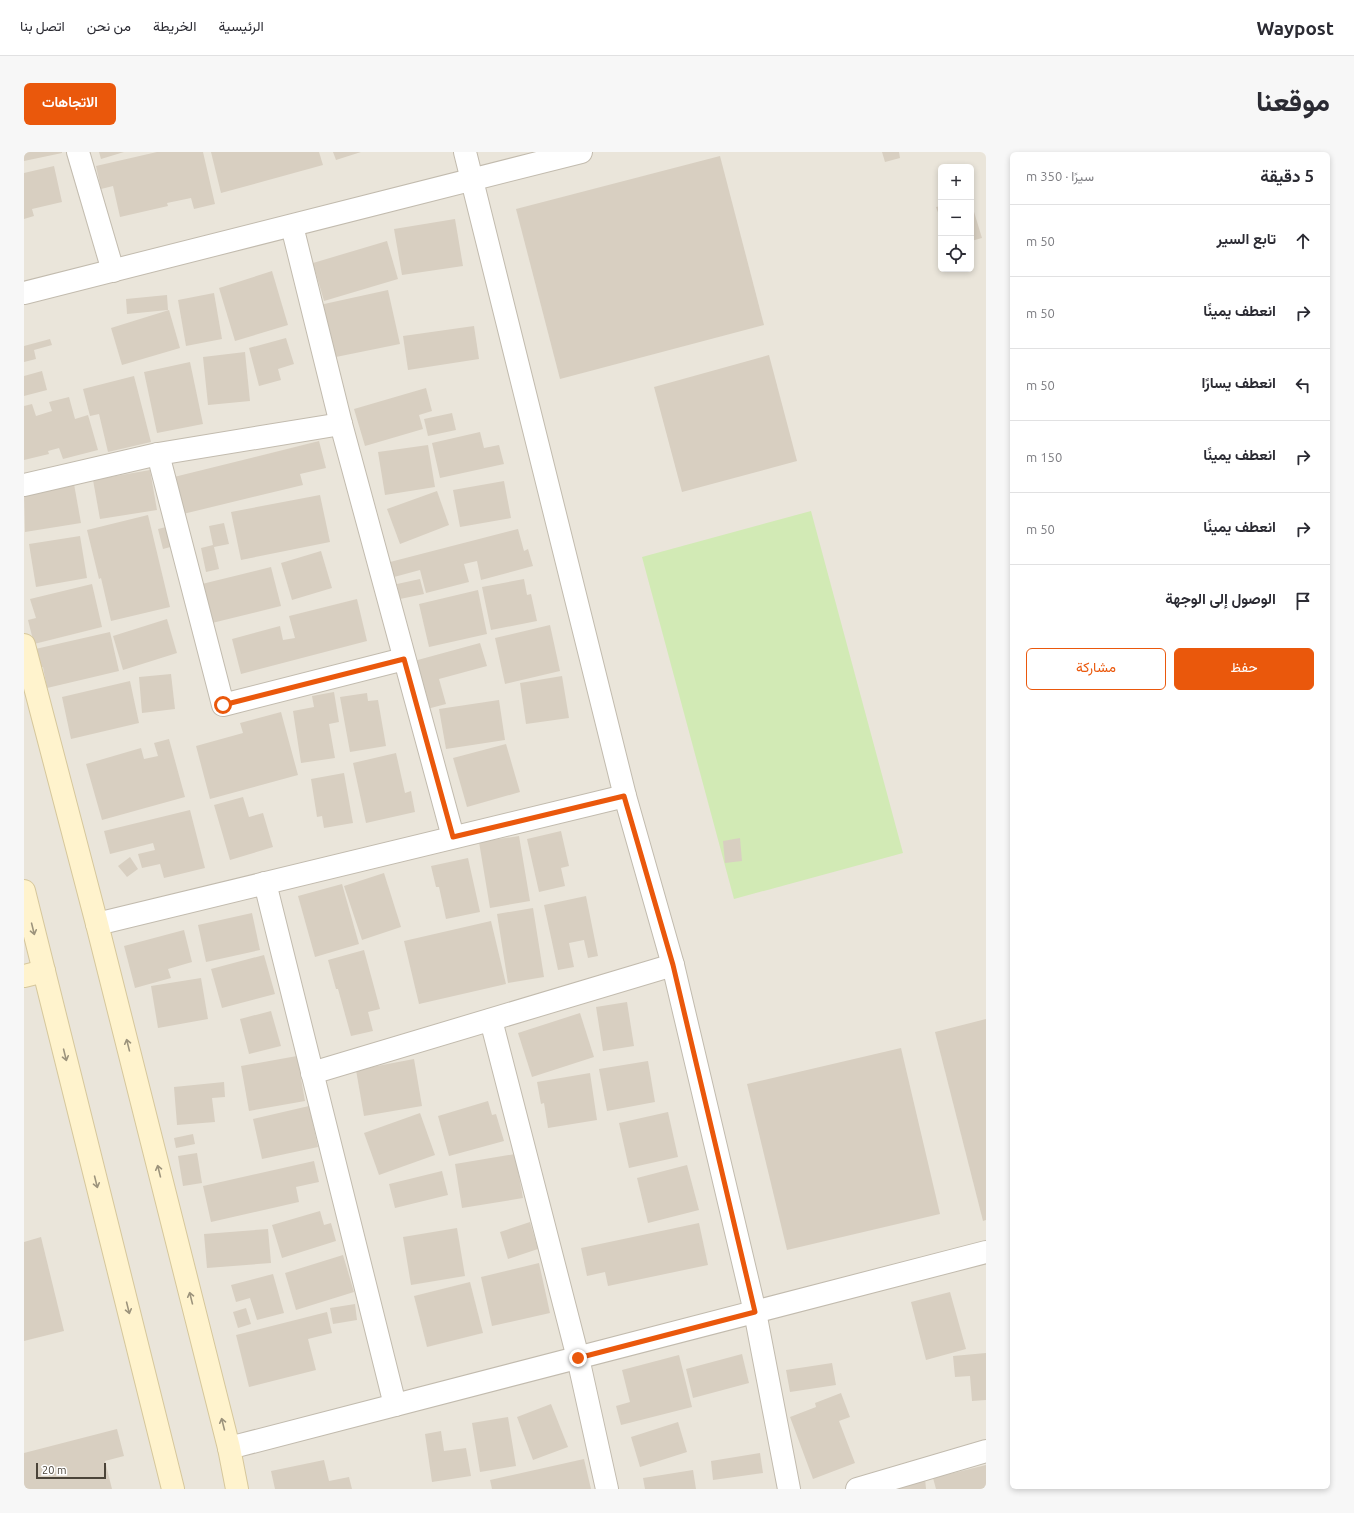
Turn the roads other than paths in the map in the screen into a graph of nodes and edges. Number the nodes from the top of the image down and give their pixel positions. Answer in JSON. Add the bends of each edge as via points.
{"nodes":[{"id":1,"x":78,"y":152,"type":"edge"},
{"id":2,"x":465,"y":152,"type":"edge"},
{"id":3,"x":581,"y":152,"type":"edge"},
{"id":4,"x":473,"y":180,"type":"junction"},
{"id":5,"x":292,"y":226,"type":"junction"},
{"id":6,"x":113,"y":271,"type":"junction"},
{"id":7,"x":24,"y":293,"type":"edge"},
{"id":8,"x":341,"y":424,"type":"junction"},
{"id":9,"x":158,"y":454,"type":"junction"},
{"id":10,"x":24,"y":485,"type":"edge"},
{"id":11,"x":24,"y":645,"type":"edge"},
{"id":12,"x":404,"y":659,"type":"junction"},
{"id":13,"x":624,"y":796,"type":"junction"},
{"id":14,"x":453,"y":837,"type":"junction"},
{"id":15,"x":265,"y":883,"type":"junction"},
{"id":16,"x":24,"y":891,"type":"edge"},
{"id":17,"x":97,"y":924,"type":"junction"},
{"id":18,"x":673,"y":965,"type":"junction"},
{"id":19,"x":34,"y":974,"type":"edge"},
{"id":20,"x":490,"y":1020,"type":"junction"},
{"id":21,"x":312,"y":1072,"type":"junction"},
{"id":22,"x":986,"y":1252,"type":"edge"},
{"id":23,"x":755,"y":1312,"type":"junction"},
{"id":24,"x":578,"y":1358,"type":"junction"},
{"id":25,"x":395,"y":1405,"type":"junction"},
{"id":26,"x":229,"y":1448,"type":"junction"},
{"id":27,"x":986,"y":1451,"type":"edge"},
{"id":28,"x":173,"y":1489,"type":"edge"},
{"id":29,"x":237,"y":1489,"type":"edge"},
{"id":30,"x":607,"y":1489,"type":"edge"},
{"id":31,"x":790,"y":1489,"type":"edge"},
{"id":32,"x":857,"y":1489,"type":"edge"}],
"edges":[{"from":1,"to":6,"type":"street"},
{"from":2,"to":4,"type":"street"},
{"from":3,"to":4,"type":"street"},
{"from":4,"to":5,"type":"street"},
{"from":4,"to":13,"type":"street"},
{"from":5,"to":6,"type":"street"},
{"from":5,"to":8,"type":"street"},
{"from":6,"to":7,"type":"street"},
{"from":8,"to":9,"type":"street"},
{"from":8,"to":12,"type":"street"},
{"from":9,"to":10,"type":"street"},
{"from":9,"to":12,"type":"street","via":[[223,705]]},
{"from":11,"to":17,"type":"street"},
{"from":12,"to":14,"type":"street"},
{"from":13,"to":14,"type":"street"},
{"from":13,"to":18,"type":"street"},
{"from":14,"to":15,"type":"street"},
{"from":15,"to":17,"type":"street"},
{"from":15,"to":21,"type":"street"},
{"from":16,"to":19,"type":"street","one_way":true},
{"from":26,"to":17,"type":"street","one_way":true},
{"from":18,"to":20,"type":"street"},
{"from":18,"to":23,"type":"street"},
{"from":19,"to":28,"type":"street","one_way":true},
{"from":20,"to":21,"type":"street"},
{"from":20,"to":24,"type":"street"},
{"from":21,"to":25,"type":"street"},
{"from":22,"to":23,"type":"street"},
{"from":23,"to":24,"type":"street"},
{"from":23,"to":31,"type":"street"},
{"from":24,"to":25,"type":"street"},
{"from":24,"to":30,"type":"street"},
{"from":25,"to":26,"type":"street"},
{"from":26,"to":29,"type":"street"},
{"from":27,"to":32,"type":"street"}]}
